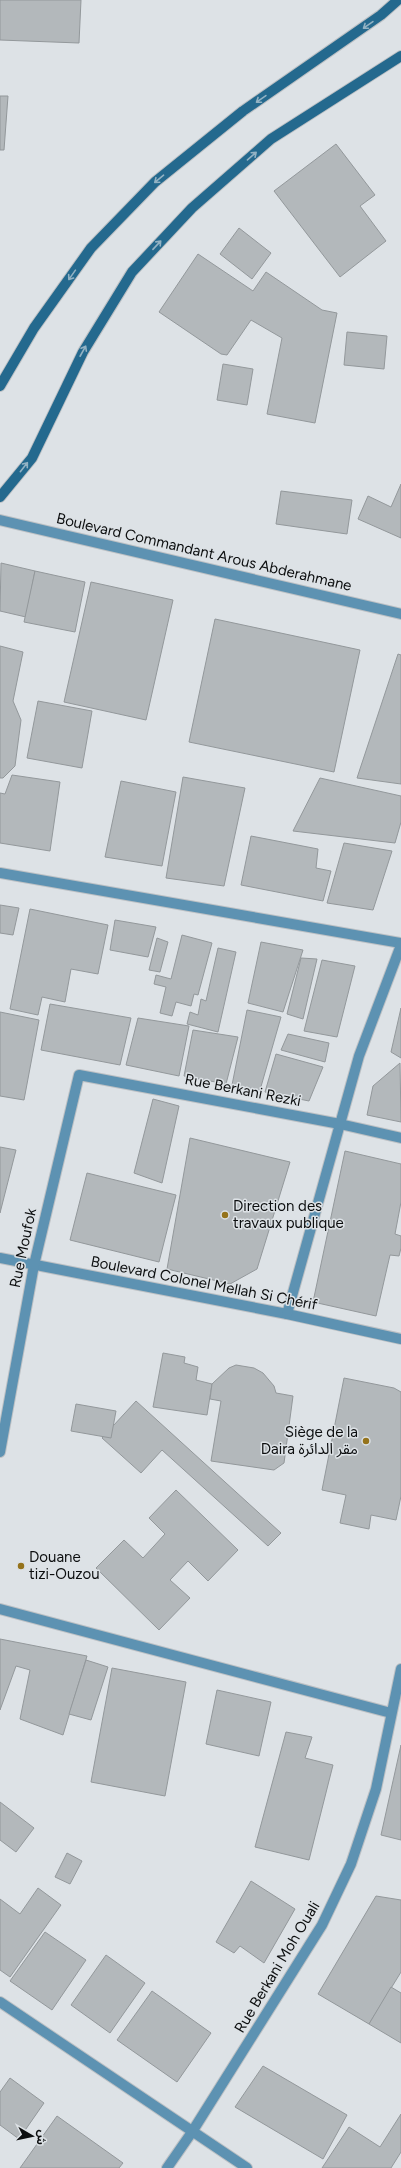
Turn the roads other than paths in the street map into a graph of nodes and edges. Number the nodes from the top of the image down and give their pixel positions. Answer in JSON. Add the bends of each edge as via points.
{"nodes":[{"id":1,"x":398,"y":0,"type":"edge"},
{"id":2,"x":401,"y":56,"type":"edge"},
{"id":3,"x":0,"y":386,"type":"edge"},
{"id":4,"x":0,"y":497,"type":"edge"},
{"id":5,"x":0,"y":520,"type":"edge"},
{"id":6,"x":401,"y":614,"type":"edge"},
{"id":7,"x":0,"y":873,"type":"edge"},
{"id":8,"x":401,"y":944,"type":"edge"},
{"id":9,"x":79,"y":1075,"type":"joint"},
{"id":10,"x":340,"y":1124,"type":"junction"},
{"id":11,"x":401,"y":1138,"type":"edge"},
{"id":12,"x":0,"y":1258,"type":"edge"},
{"id":13,"x":34,"y":1264,"type":"junction"},
{"id":14,"x":287,"y":1314,"type":"junction"},
{"id":15,"x":401,"y":1339,"type":"edge"},
{"id":16,"x":0,"y":1452,"type":"edge"},
{"id":17,"x":0,"y":1609,"type":"edge"},
{"id":18,"x":401,"y":1669,"type":"edge"},
{"id":19,"x":391,"y":1713,"type":"junction"},
{"id":20,"x":0,"y":2002,"type":"edge"},
{"id":21,"x":192,"y":2132,"type":"junction"},
{"id":22,"x":167,"y":2168,"type":"edge"},
{"id":23,"x":247,"y":2168,"type":"edge"}],
"edges":[{"from":1,"to":3,"type":"main road","one_way":true,"via":[[381,16],[243,111],[155,182],[90,248],[34,328]]},
{"from":4,"to":2,"type":"main road","one_way":true,"via":[[32,458],[83,352],[132,272],[192,208],[271,139]]},
{"from":5,"to":6,"type":"street","name":"Boulevard Commandant Arous Abderahmane"},
{"from":7,"to":8,"type":"street"},
{"from":8,"to":10,"type":"street","via":[[359,1056]]},
{"from":9,"to":10,"type":"street","name":"Rue Berkani Rezki"},
{"from":9,"to":13,"type":"street","name":"Rue Moufok"},
{"from":10,"to":11,"type":"street","name":"Rue Berkani Rezki"},
{"from":10,"to":14,"type":"street"},
{"from":12,"to":13,"type":"street","name":"Boulevard Colonel Mellah Si Chérif"},
{"from":13,"to":14,"type":"street","name":"Boulevard Colonel Mellah Si Chérif"},
{"from":13,"to":16,"type":"street","name":"Rue Moufok"},
{"from":14,"to":15,"type":"street","name":"Boulevard Colonel Mellah Si Chérif"},
{"from":17,"to":19,"type":"street"},
{"from":18,"to":19,"type":"street","name":"Rue Berkani Moh Ouali"},
{"from":19,"to":21,"type":"street","name":"Rue Berkani Moh Ouali","via":[[376,1789],[351,1864],[322,1925]]},
{"from":20,"to":21,"type":"street"},
{"from":21,"to":22,"type":"street","name":"Rue Berkani Moh Ouali"},
{"from":21,"to":23,"type":"street"}]}
